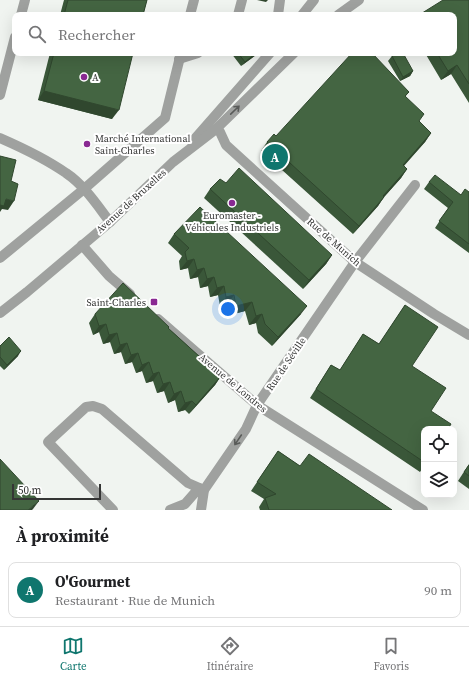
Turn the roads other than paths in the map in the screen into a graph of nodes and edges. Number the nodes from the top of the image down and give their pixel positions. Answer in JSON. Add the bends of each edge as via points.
{"nodes":[{"id":1,"x":25,"y":0,"type":"edge"},
{"id":2,"x":194,"y":0,"type":"edge"},
{"id":3,"x":242,"y":0,"type":"edge"},
{"id":4,"x":280,"y":0,"type":"edge"},
{"id":5,"x":314,"y":0,"type":"edge"},
{"id":6,"x":359,"y":0,"type":"edge"},
{"id":7,"x":22,"y":12,"type":"edge"},
{"id":8,"x":191,"y":12,"type":"edge"},
{"id":9,"x":239,"y":12,"type":"edge"},
{"id":10,"x":278,"y":12,"type":"edge"},
{"id":11,"x":304,"y":12,"type":"edge"},
{"id":12,"x":342,"y":12,"type":"edge"},
{"id":13,"x":12,"y":49,"type":"edge"},
{"id":14,"x":180,"y":56,"type":"edge"},
{"id":15,"x":267,"y":56,"type":"edge"},
{"id":16,"x":291,"y":56,"type":"edge"},
{"id":17,"x":0,"y":95,"type":"edge"},
{"id":18,"x":216,"y":128,"type":"junction"},
{"id":19,"x":0,"y":138,"type":"edge"},
{"id":20,"x":173,"y":162,"type":"junction"},
{"id":21,"x":415,"y":185,"type":"dead end"},
{"id":22,"x":84,"y":189,"type":"junction"},
{"id":23,"x":110,"y":222,"type":"junction"},
{"id":24,"x":82,"y":245,"type":"junction"},
{"id":25,"x":0,"y":258,"type":"edge"},
{"id":26,"x":355,"y":262,"type":"junction"},
{"id":27,"x":137,"y":300,"type":"edge"},
{"id":28,"x":0,"y":313,"type":"edge"},
{"id":29,"x":154,"y":315,"type":"edge"},
{"id":30,"x":469,"y":335,"type":"edge"},
{"id":31,"x":257,"y":406,"type":"junction"},
{"id":32,"x":202,"y":489,"type":"junction"},
{"id":33,"x":113,"y":510,"type":"edge"},
{"id":34,"x":170,"y":510,"type":"edge"},
{"id":35,"x":201,"y":510,"type":"edge"},
{"id":36,"x":422,"y":510,"type":"edge"}],
"edges":[{"from":1,"to":7,"type":"street"},
{"from":2,"to":8,"type":"street"},
{"from":3,"to":9,"type":"street"},
{"from":4,"to":10,"type":"street"},
{"from":5,"to":11,"type":"street"},
{"from":6,"to":12,"type":"street"},
{"from":13,"to":17,"type":"street"},
{"from":14,"to":22,"type":"street","via":[[165,118]]},
{"from":15,"to":20,"type":"street"},
{"from":18,"to":16,"type":"street","name":"Avenue de Bruxelles","one_way":true},
{"from":18,"to":20,"type":"street","name":"Avenue de Bruxelles"},
{"from":18,"to":26,"type":"street","name":"Rue de Munich","via":[[226,145]]},
{"from":19,"to":22,"type":"street","via":[[35,154],[67,173]]},
{"from":20,"to":23,"type":"street","name":"Avenue de Bruxelles"},
{"from":21,"to":26,"type":"street","name":"Rue de Séville"},
{"from":22,"to":23,"type":"street"},
{"from":22,"to":25,"type":"street"},
{"from":23,"to":24,"type":"street","name":"Avenue de Bruxelles"},
{"from":24,"to":27,"type":"street","via":[[109,276]]},
{"from":24,"to":28,"type":"street","name":"Avenue de Bruxelles"},
{"from":26,"to":30,"type":"street","name":"Rue de Munich"},
{"from":26,"to":31,"type":"street","name":"Rue de Séville"},
{"from":29,"to":31,"type":"street","name":"Avenue de Londres"},
{"from":31,"to":32,"type":"street","name":"Rue de Séville","one_way":true,"via":[[246,429]]},
{"from":31,"to":36,"type":"street","name":"Avenue de Londres"},
{"from":32,"to":33,"type":"street","via":[[188,483],[102,409],[86,407],[48,442]]},
{"from":32,"to":34,"type":"street","via":[[185,504]]},
{"from":32,"to":35,"type":"street","name":"Rue de Séville"}]}
